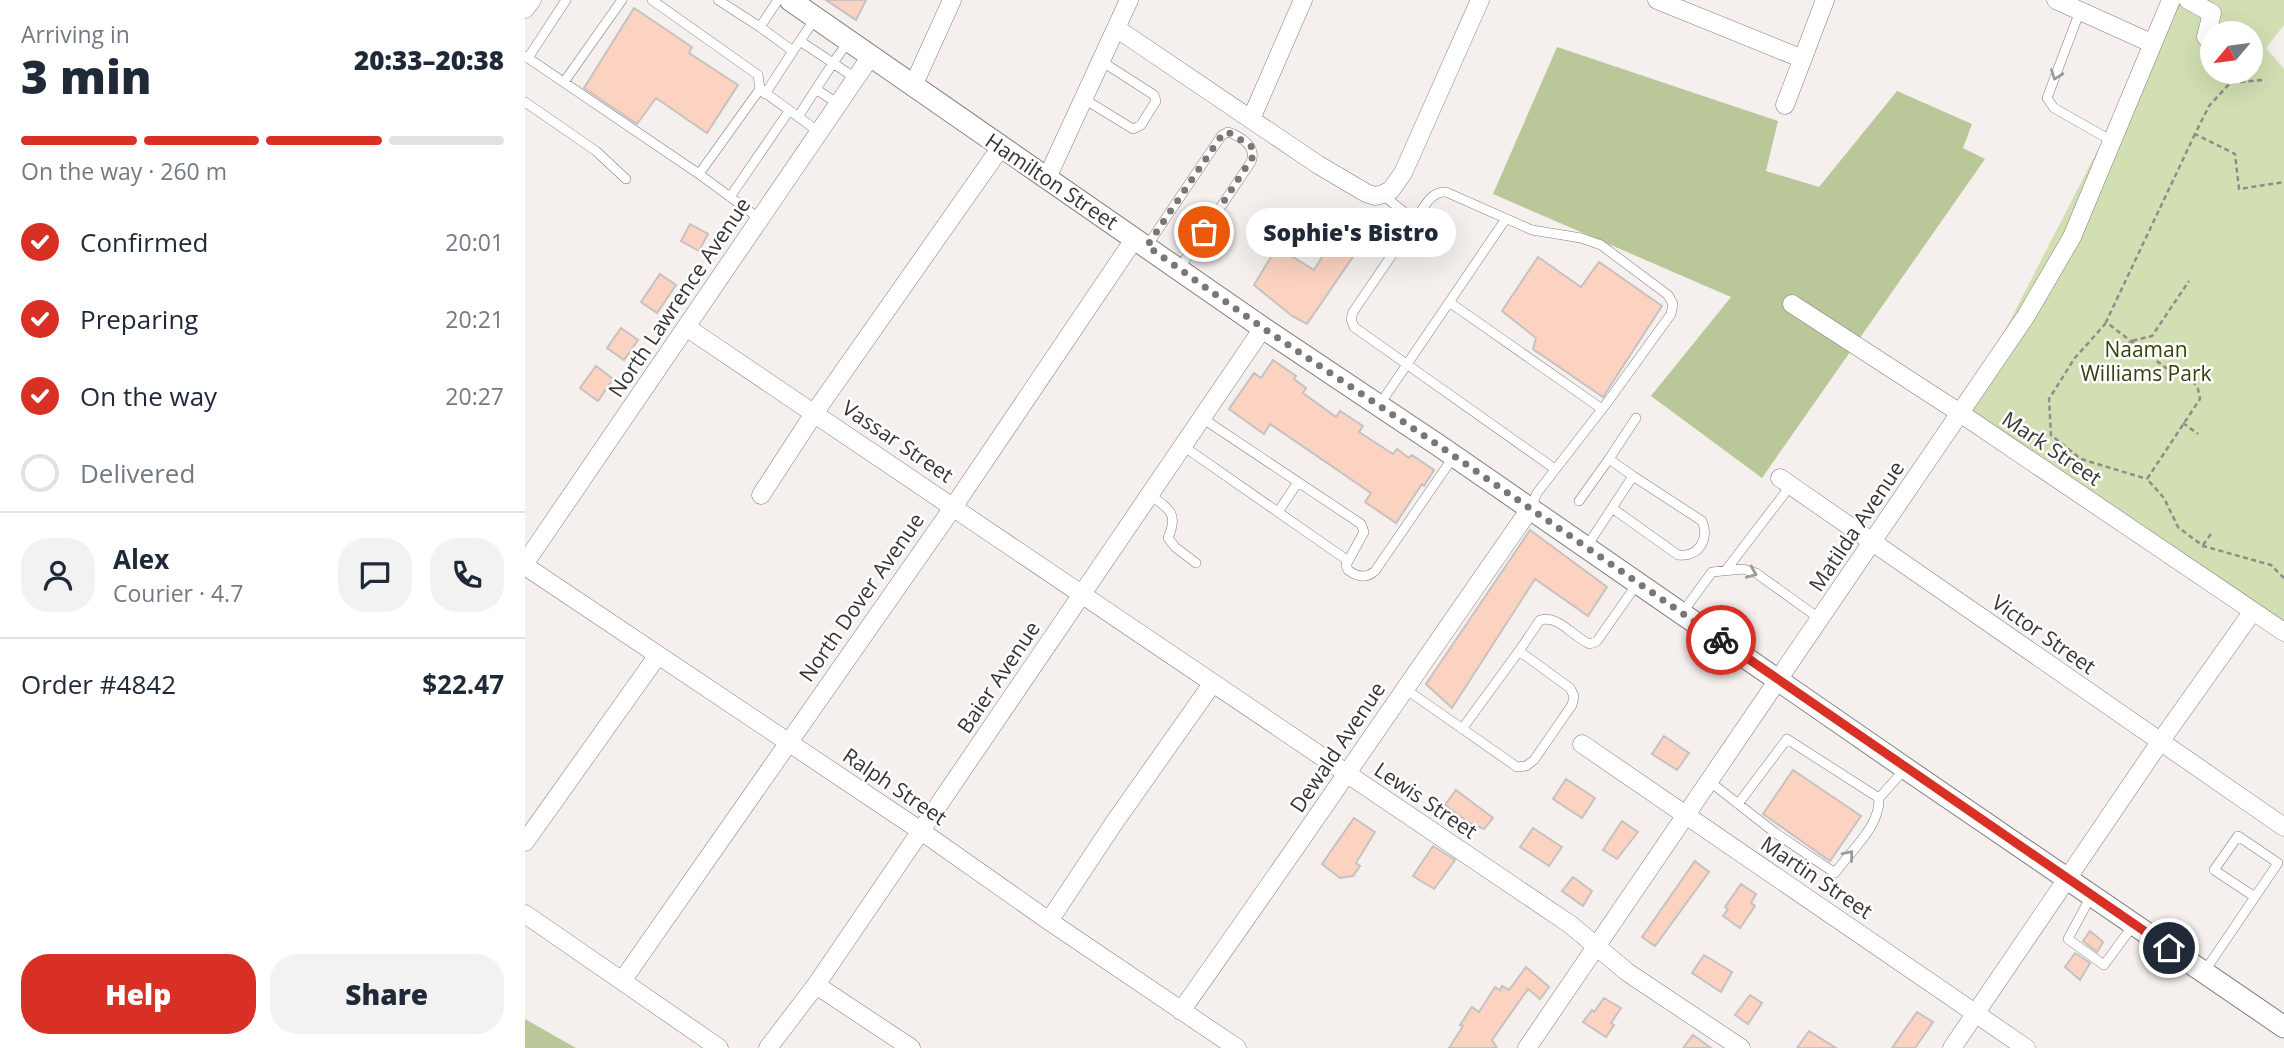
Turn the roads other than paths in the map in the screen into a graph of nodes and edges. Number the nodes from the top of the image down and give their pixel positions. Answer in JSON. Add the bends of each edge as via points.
{"nodes":[{"id":1,"x":532,"y":0,"type":"edge"},
{"id":2,"x":566,"y":0,"type":"edge"},
{"id":3,"x":622,"y":0,"type":"edge"},
{"id":4,"x":652,"y":0,"type":"edge"},
{"id":5,"x":718,"y":0,"type":"edge"},
{"id":6,"x":778,"y":0,"type":"edge"},
{"id":7,"x":952,"y":0,"type":"edge"},
{"id":8,"x":1129,"y":0,"type":"edge"},
{"id":9,"x":1303,"y":0,"type":"edge"},
{"id":10,"x":1480,"y":0,"type":"edge"},
{"id":11,"x":1657,"y":0,"type":"edge"},
{"id":12,"x":1825,"y":0,"type":"edge"},
{"id":13,"x":2056,"y":0,"type":"edge"},
{"id":14,"x":2171,"y":0,"type":"edge"},
{"id":15,"x":2188,"y":0,"type":"edge"},
{"id":16,"x":804,"y":7,"type":"edge"},
{"id":17,"x":525,"y":9,"type":"edge"},
{"id":18,"x":2080,"y":11,"type":"junction"},
{"id":19,"x":2210,"y":21,"type":"edge"},
{"id":20,"x":760,"y":27,"type":"junction"},
{"id":21,"x":1116,"y":28,"type":"junction"},
{"id":22,"x":800,"y":41,"type":"junction"},
{"id":23,"x":849,"y":41,"type":"junction"},
{"id":24,"x":2151,"y":43,"type":"junction"},
{"id":25,"x":793,"y":51,"type":"junction"},
{"id":26,"x":871,"y":56,"type":"junction"},
{"id":27,"x":526,"y":57,"type":"edge"},
{"id":28,"x":1803,"y":59,"type":"junction"},
{"id":29,"x":1101,"y":61,"type":"junction"},
{"id":30,"x":833,"y":63,"type":"junction"},
{"id":31,"x":855,"y":78,"type":"junction"},
{"id":32,"x":564,"y":82,"type":"junction"},
{"id":33,"x":913,"y":86,"type":"junction"},
{"id":34,"x":816,"y":89,"type":"junction"},
{"id":35,"x":763,"y":92,"type":"junction"},
{"id":36,"x":1084,"y":99,"type":"junction"},
{"id":37,"x":525,"y":102,"type":"edge"},
{"id":38,"x":838,"y":104,"type":"junction"},
{"id":39,"x":1785,"y":105,"type":"dead end"},
{"id":40,"x":793,"y":114,"type":"junction"},
{"id":41,"x":1251,"y":119,"type":"junction"},
{"id":42,"x":819,"y":132,"type":"junction"},
{"id":43,"x":2112,"y":141,"type":"junction"},
{"id":44,"x":1001,"y":147,"type":"junction"},
{"id":45,"x":699,"y":174,"type":"junction"},
{"id":46,"x":1047,"y":178,"type":"junction"},
{"id":47,"x":626,"y":179,"type":"dead end"},
{"id":48,"x":1383,"y":194,"type":"junction"},
{"id":49,"x":730,"y":197,"type":"junction"},
{"id":50,"x":760,"y":219,"type":"junction"},
{"id":51,"x":1505,"y":220,"type":"junction"},
{"id":52,"x":1415,"y":221,"type":"junction"},
{"id":53,"x":1141,"y":242,"type":"junction"},
{"id":54,"x":1179,"y":269,"type":"junction"},
{"id":55,"x":1449,"y":303,"type":"junction"},
{"id":56,"x":1792,"y":304,"type":"dead end"},
{"id":57,"x":686,"y":327,"type":"junction"},
{"id":58,"x":1263,"y":328,"type":"junction"},
{"id":59,"x":1408,"y":365,"type":"junction"},
{"id":60,"x":1379,"y":406,"type":"junction"},
{"id":61,"x":1602,"y":409,"type":"junction"},
{"id":62,"x":815,"y":412,"type":"junction"},
{"id":63,"x":1960,"y":413,"type":"junction"},
{"id":64,"x":1202,"y":418,"type":"junction"},
{"id":65,"x":1636,"y":418,"type":"dead end"},
{"id":66,"x":1183,"y":446,"type":"junction"},
{"id":67,"x":1454,"y":456,"type":"junction"},
{"id":68,"x":1609,"y":458,"type":"junction"},
{"id":69,"x":1555,"y":469,"type":"junction"},
{"id":70,"x":1633,"y":476,"type":"junction"},
{"id":71,"x":1298,"y":482,"type":"junction"},
{"id":72,"x":1786,"y":482,"type":"joint"},
{"id":73,"x":761,"y":495,"type":"dead end"},
{"id":74,"x":1150,"y":495,"type":"junction"},
{"id":75,"x":1579,"y":501,"type":"dead end"},
{"id":76,"x":954,"y":506,"type":"junction"},
{"id":77,"x":1612,"y":508,"type":"junction"},
{"id":78,"x":1531,"y":509,"type":"junction"},
{"id":79,"x":1278,"y":512,"type":"junction"},
{"id":80,"x":1872,"y":543,"type":"junction"},
{"id":81,"x":1586,"y":548,"type":"junction"},
{"id":82,"x":1346,"y":560,"type":"junction"},
{"id":83,"x":1196,"y":563,"type":"dead end"},
{"id":84,"x":525,"y":565,"type":"edge"},
{"id":85,"x":1726,"y":570,"type":"junction"},
{"id":86,"x":1637,"y":583,"type":"junction"},
{"id":87,"x":1082,"y":594,"type":"junction"},
{"id":88,"x":2253,"y":611,"type":"junction"},
{"id":89,"x":1682,"y":613,"type":"junction"},
{"id":90,"x":1820,"y":619,"type":"junction"},
{"id":91,"x":2284,"y":632,"type":"edge"},
{"id":92,"x":1519,"y":651,"type":"junction"},
{"id":93,"x":657,"y":654,"type":"junction"},
{"id":94,"x":1779,"y":680,"type":"junction"},
{"id":95,"x":1212,"y":684,"type":"junction"},
{"id":96,"x":1404,"y":688,"type":"junction"},
{"id":97,"x":1462,"y":729,"type":"junction"},
{"id":98,"x":787,"y":742,"type":"junction"},
{"id":99,"x":2160,"y":742,"type":"junction"},
{"id":100,"x":1581,"y":744,"type":"dead end"},
{"id":101,"x":1905,"y":768,"type":"junction"},
{"id":102,"x":1346,"y":774,"type":"junction"},
{"id":103,"x":1709,"y":781,"type":"junction"},
{"id":104,"x":1879,"y":799,"type":"junction"},
{"id":105,"x":1738,"y":804,"type":"junction"},
{"id":106,"x":1685,"y":815,"type":"junction"},
{"id":107,"x":2284,"y":827,"type":"edge"},
{"id":108,"x":921,"y":831,"type":"junction"},
{"id":109,"x":525,"y":842,"type":"edge"},
{"id":110,"x":2068,"y":879,"type":"junction"},
{"id":111,"x":2092,"y":895,"type":"junction"},
{"id":112,"x":2255,"y":897,"type":"junction"},
{"id":113,"x":525,"y":914,"type":"edge"},
{"id":114,"x":1049,"y":921,"type":"junction"},
{"id":115,"x":2134,"y":924,"type":"junction"},
{"id":116,"x":1596,"y":947,"type":"junction"},
{"id":117,"x":2204,"y":972,"type":"junction"},
{"id":118,"x":622,"y":981,"type":"junction"},
{"id":119,"x":816,"y":985,"type":"junction"},
{"id":120,"x":1181,"y":1011,"type":"junction"},
{"id":121,"x":1976,"y":1013,"type":"junction"},
{"id":122,"x":2284,"y":1027,"type":"edge"},
{"id":123,"x":719,"y":1048,"type":"edge"},
{"id":124,"x":768,"y":1048,"type":"edge"},
{"id":125,"x":911,"y":1048,"type":"edge"},
{"id":126,"x":1237,"y":1048,"type":"edge"},
{"id":127,"x":1527,"y":1048,"type":"edge"},
{"id":128,"x":1741,"y":1048,"type":"edge"},
{"id":129,"x":1952,"y":1048,"type":"edge"},
{"id":130,"x":2026,"y":1048,"type":"edge"}],
"edges":[{"from":1,"to":17,"type":"street"},
{"from":2,"to":27,"type":"lane"},
{"from":3,"to":32,"type":"lane"},
{"from":4,"to":35,"type":"lane","via":[[758,75]]},
{"from":5,"to":20,"type":"lane"},
{"from":6,"to":20,"type":"lane"},
{"from":7,"to":33,"type":"street"},
{"from":8,"to":21,"type":"street"},
{"from":9,"to":41,"type":"street"},
{"from":10,"to":48,"type":"street","via":[[1403,173]]},
{"from":11,"to":28,"type":"street"},
{"from":12,"to":28,"type":"street"},
{"from":13,"to":18,"type":"street"},
{"from":14,"to":24,"type":"street","name":"Matilda Avenue"},
{"from":15,"to":19,"type":"street","via":[[2212,13]]},
{"from":16,"to":22,"type":"lane"},
{"from":16,"to":23,"type":"street","name":"Hamilton Street"},
{"from":18,"to":24,"type":"street"},
{"from":18,"to":43,"type":"lane","one_way":true,"via":[[2047,99],[2054,108]]},
{"from":20,"to":25,"type":"lane"},
{"from":21,"to":29,"type":"street"},
{"from":21,"to":41,"type":"street"},
{"from":22,"to":25,"type":"lane"},
{"from":22,"to":30,"type":"lane"},
{"from":23,"to":26,"type":"street","name":"Hamilton Street"},
{"from":23,"to":30,"type":"lane"},
{"from":24,"to":43,"type":"street","name":"Matilda Avenue"},
{"from":25,"to":35,"type":"lane"},
{"from":26,"to":31,"type":"street","name":"North Lawrence Avenue"},
{"from":26,"to":33,"type":"street","name":"Hamilton Street"},
{"from":27,"to":32,"type":"lane"},
{"from":28,"to":39,"type":"street"},
{"from":29,"to":36,"type":"street"},
{"from":29,"to":36,"type":"lane","via":[[1154,95],[1156,101],[1133,130]]},
{"from":30,"to":31,"type":"lane"},
{"from":30,"to":34,"type":"lane"},
{"from":31,"to":38,"type":"street","name":"North Lawrence Avenue"},
{"from":32,"to":45,"type":"lane"},
{"from":33,"to":44,"type":"street","name":"Hamilton Street"},
{"from":34,"to":38,"type":"lane"},
{"from":34,"to":40,"type":"lane"},
{"from":35,"to":40,"type":"lane"},
{"from":35,"to":45,"type":"lane"},
{"from":36,"to":46,"type":"street"},
{"from":37,"to":47,"type":"lane","via":[[596,151]]},
{"from":38,"to":42,"type":"street","name":"North Lawrence Avenue"},
{"from":40,"to":42,"type":"lane"},
{"from":40,"to":49,"type":"lane"},
{"from":41,"to":48,"type":"street","via":[[1356,187],[1375,196]]},
{"from":42,"to":50,"type":"street","name":"North Lawrence Avenue"},
{"from":43,"to":63,"type":"street","name":"Matilda Avenue","via":[[2048,282]]},
{"from":44,"to":46,"type":"street","name":"Hamilton Street"},
{"from":44,"to":62,"type":"street"},
{"from":45,"to":49,"type":"lane"},
{"from":46,"to":53,"type":"street","name":"Hamilton Street"},
{"from":48,"to":52,"type":"lane"},
{"from":49,"to":50,"type":"lane"},
{"from":50,"to":57,"type":"street","name":"North Lawrence Avenue"},
{"from":51,"to":52,"type":"lane","via":[[1439,192]]},
{"from":51,"to":55,"type":"lane"},
{"from":51,"to":61,"type":"lane","via":[[1601,245],[1668,295],[1673,304],[1671,314]]},
{"from":52,"to":59,"type":"lane","via":[[1351,319],[1354,327]]},
{"from":53,"to":54,"type":"street","name":"Hamilton Street"},
{"from":53,"to":54,"type":"lane","via":[[1222,135],[1228,132],[1251,146],[1254,155]]},
{"from":53,"to":76,"type":"street","name":"North Dover Avenue"},
{"from":54,"to":58,"type":"street","name":"Hamilton Street"},
{"from":55,"to":59,"type":"lane"},
{"from":55,"to":61,"type":"lane"},
{"from":56,"to":63,"type":"street","name":"Mark Street"},
{"from":57,"to":62,"type":"street","name":"Vassar Street"},
{"from":57,"to":84,"type":"street","name":"North Lawrence Avenue"},
{"from":58,"to":60,"type":"street","name":"Hamilton Street"},
{"from":58,"to":64,"type":"street","name":"Baier Avenue"},
{"from":59,"to":60,"type":"lane"},
{"from":59,"to":69,"type":"lane"},
{"from":60,"to":67,"type":"street","name":"Hamilton Street"},
{"from":61,"to":69,"type":"lane"},
{"from":62,"to":73,"type":"street"},
{"from":62,"to":76,"type":"street","name":"Vassar Street"},
{"from":63,"to":80,"type":"street","name":"Matilda Avenue"},
{"from":63,"to":88,"type":"street","name":"Mark Street"},
{"from":64,"to":66,"type":"street","name":"Baier Avenue"},
{"from":64,"to":71,"type":"lane"},
{"from":65,"to":68,"type":"lane"},
{"from":66,"to":74,"type":"street","name":"Baier Avenue"},
{"from":66,"to":79,"type":"lane"},
{"from":67,"to":78,"type":"street","name":"Hamilton Street"},
{"from":67,"to":82,"type":"lane","via":[[1375,571],[1366,576],[1353,574]]},
{"from":68,"to":70,"type":"lane"},
{"from":68,"to":75,"type":"lane"},
{"from":69,"to":78,"type":"lane"},
{"from":70,"to":77,"type":"lane"},
{"from":70,"to":77,"type":"lane","via":[[1702,521],[1705,539],[1695,553],[1678,555]]},
{"from":71,"to":79,"type":"lane"},
{"from":71,"to":82,"type":"lane","via":[[1364,528]]},
{"from":72,"to":80,"type":"street","name":"Victor Street"},
{"from":72,"to":85,"type":"lane"},
{"from":74,"to":83,"type":"lane","via":[[1173,516],[1170,543]]},
{"from":74,"to":87,"type":"street","name":"Baier Avenue"},
{"from":76,"to":87,"type":"street","name":"Vassar Street"},
{"from":76,"to":98,"type":"street","name":"North Dover Avenue"},
{"from":77,"to":81,"type":"lane"},
{"from":78,"to":81,"type":"street","name":"Hamilton Street"},
{"from":78,"to":96,"type":"street","name":"Dewald Avenue"},
{"from":79,"to":82,"type":"lane"},
{"from":80,"to":90,"type":"street","name":"Matilda Avenue"},
{"from":80,"to":99,"type":"street","name":"Victor Street"},
{"from":81,"to":86,"type":"street","name":"Hamilton Street"},
{"from":84,"to":93,"type":"street","name":"Ralph Street"},
{"from":85,"to":89,"type":"lane","via":[[1712,572]]},
{"from":85,"to":90,"type":"lane","one_way":true,"via":[[1756,573]]},
{"from":86,"to":89,"type":"street","name":"Hamilton Street"},
{"from":86,"to":92,"type":"lane","via":[[1597,641],[1583,641],[1548,618],[1540,620]]},
{"from":87,"to":95,"type":"street","name":"Lewis Street"},
{"from":87,"to":108,"type":"street","name":"Baier Avenue"},
{"from":88,"to":91,"type":"street","name":"Mark Street"},
{"from":88,"to":99,"type":"street"},
{"from":89,"to":94,"type":"street","name":"Hamilton Street"},
{"from":90,"to":94,"type":"street","name":"Matilda Avenue"},
{"from":92,"to":97,"type":"lane"},
{"from":92,"to":97,"type":"lane","via":[[1570,688],[1574,696],[1534,760],[1517,767]]},
{"from":93,"to":98,"type":"street","name":"Ralph Street"},
{"from":93,"to":109,"type":"street"},
{"from":94,"to":101,"type":"street","name":"Hamilton Street"},
{"from":94,"to":103,"type":"street","name":"Matilda Avenue"},
{"from":95,"to":102,"type":"street","name":"Lewis Street"},
{"from":95,"to":114,"type":"street"},
{"from":96,"to":97,"type":"lane"},
{"from":96,"to":102,"type":"street","name":"Dewald Avenue"},
{"from":98,"to":108,"type":"street","name":"Ralph Street"},
{"from":98,"to":118,"type":"street","name":"North Dover Avenue"},
{"from":99,"to":107,"type":"street","name":"Victor Street"},
{"from":99,"to":110,"type":"street"},
{"from":100,"to":106,"type":"street","name":"Martin Street"},
{"from":101,"to":104,"type":"lane"},
{"from":101,"to":110,"type":"street","name":"Hamilton Street"},
{"from":102,"to":116,"type":"street","name":"Lewis Street","via":[[1571,925]]},
{"from":102,"to":120,"type":"street","name":"Dewald Avenue"},
{"from":103,"to":105,"type":"lane"},
{"from":103,"to":106,"type":"street","name":"Matilda Avenue"},
{"from":104,"to":105,"type":"lane","via":[[1787,738]]},
{"from":105,"to":104,"type":"lane","one_way":true,"via":[[1835,873],[1879,812]]},
{"from":106,"to":116,"type":"street","name":"Matilda Avenue"},
{"from":106,"to":121,"type":"street","name":"Martin Street"},
{"from":108,"to":114,"type":"street","name":"Ralph Street"},
{"from":108,"to":119,"type":"street","name":"Baier Avenue"},
{"from":110,"to":111,"type":"street","name":"Hamilton Street"},
{"from":110,"to":121,"type":"street"},
{"from":111,"to":115,"type":"street","name":"Hamilton Street"},
{"from":111,"to":115,"type":"lane","via":[[2068,939],[2104,965]]},
{"from":112,"to":112,"type":"lane","via":[[2279,863],[2238,836],[2214,870]]},
{"from":112,"to":117,"type":"lane"},
{"from":113,"to":118,"type":"street"},
{"from":114,"to":120,"type":"street","name":"Ralph Street"},
{"from":115,"to":117,"type":"street","name":"Hamilton Street"},
{"from":116,"to":127,"type":"street","name":"Matilda Avenue"},
{"from":116,"to":128,"type":"street","name":"Lewis Street"},
{"from":117,"to":122,"type":"street","name":"Hamilton Street"},
{"from":118,"to":123,"type":"street"},
{"from":119,"to":124,"type":"street","name":"Baier Avenue"},
{"from":119,"to":125,"type":"street"},
{"from":120,"to":126,"type":"street","name":"Ralph Street"},
{"from":121,"to":129,"type":"street"},
{"from":121,"to":130,"type":"street","name":"Martin Street"}]}
